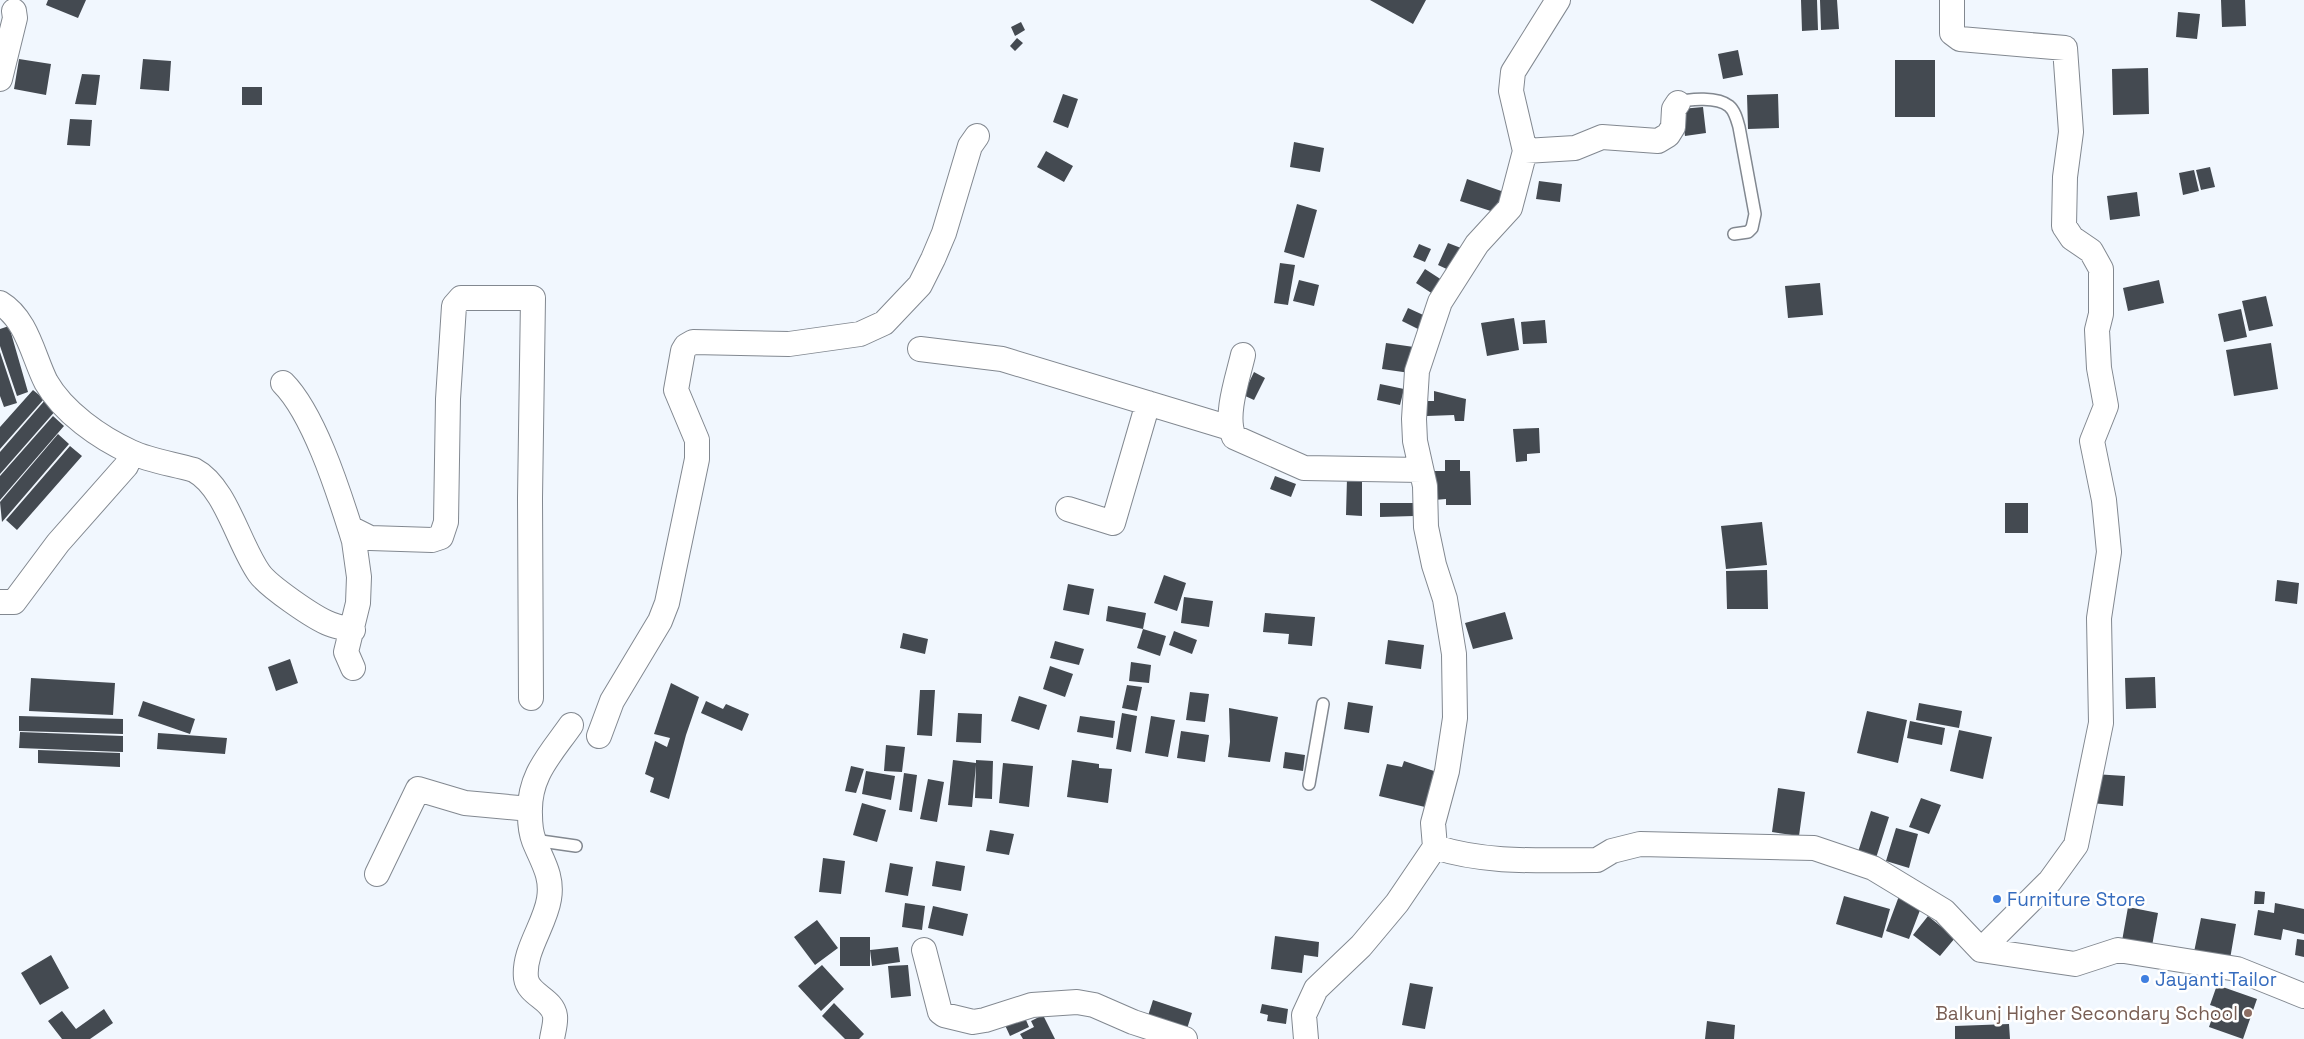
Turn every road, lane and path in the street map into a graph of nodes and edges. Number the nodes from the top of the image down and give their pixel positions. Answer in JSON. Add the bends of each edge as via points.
{"nodes":[{"id":1,"x":1558,"y":0,"type":"edge"},
{"id":2,"x":1952,"y":0,"type":"edge"},
{"id":3,"x":12,"y":12,"type":"edge"},
{"id":4,"x":0,"y":79,"type":"edge"},
{"id":5,"x":1678,"y":104,"type":"joint"},
{"id":6,"x":977,"y":136,"type":"dead end"},
{"id":7,"x":1525,"y":151,"type":"junction"},
{"id":8,"x":1734,"y":234,"type":"dead end"},
{"id":9,"x":0,"y":304,"type":"edge"},
{"id":10,"x":920,"y":349,"type":"dead end"},
{"id":11,"x":1243,"y":355,"type":"dead end"},
{"id":12,"x":283,"y":383,"type":"dead end"},
{"id":13,"x":1148,"y":403,"type":"junction"},
{"id":14,"x":1230,"y":428,"type":"junction"},
{"id":15,"x":132,"y":453,"type":"junction"},
{"id":16,"x":1421,"y":470,"type":"junction"},
{"id":17,"x":1068,"y":509,"type":"dead end"},
{"id":18,"x":350,"y":528,"type":"junction"},
{"id":19,"x":0,"y":602,"type":"edge"},
{"id":20,"x":352,"y":630,"type":"junction"},
{"id":21,"x":353,"y":668,"type":"dead end"},
{"id":22,"x":531,"y":698,"type":"dead end"},
{"id":23,"x":1323,"y":704,"type":"dead end"},
{"id":24,"x":571,"y":725,"type":"dead end"},
{"id":25,"x":599,"y":736,"type":"dead end"},
{"id":26,"x":1309,"y":784,"type":"dead end"},
{"id":27,"x":530,"y":809,"type":"junction"},
{"id":28,"x":533,"y":840,"type":"junction"},
{"id":29,"x":576,"y":846,"type":"dead end"},
{"id":30,"x":1435,"y":847,"type":"junction"},
{"id":31,"x":377,"y":874,"type":"dead end"},
{"id":32,"x":924,"y":950,"type":"dead end"},
{"id":33,"x":1981,"y":950,"type":"junction"},
{"id":34,"x":2304,"y":996,"type":"edge"},
{"id":35,"x":552,"y":1039,"type":"edge"},
{"id":36,"x":1185,"y":1039,"type":"edge"},
{"id":37,"x":1306,"y":1039,"type":"edge"}],
"edges":[{"from":1,"to":7,"type":"street","via":[[1513,72],[1511,92]]},
{"from":2,"to":33,"type":"street","via":[[1952,33],[1960,39],[2065,48],[2071,132],[2065,177],[2064,226],[2072,238],[2091,251],[2101,269],[2101,314],[2097,330],[2106,406],[2092,441],[2104,500],[2109,552],[2100,618],[2101,723],[2076,845],[2050,881]]},
{"from":3,"to":4,"type":"street","via":[[16,18]]},
{"from":5,"to":7,"type":"street","via":[[1674,109],[1673,127],[1658,141],[1602,137],[1575,148]]},
{"from":5,"to":8,"type":"lane","via":[[1684,100],[1713,101],[1730,106],[1735,114],[1755,214],[1748,232]]},
{"from":6,"to":25,"type":"street","via":[[970,146],[944,234],[920,285],[884,323],[860,334],[789,344],[693,342],[686,346],[676,390],[698,440],[697,459],[673,582],[660,621],[612,701]]},
{"from":7,"to":16,"type":"street","via":[[1510,208],[1477,244],[1440,302],[1417,371],[1414,426]]},
{"from":9,"to":15,"type":"street","via":[[24,330],[46,382],[58,400],[93,429]]},
{"from":10,"to":13,"type":"street","via":[[1002,359]]},
{"from":11,"to":14,"type":"street"},
{"from":12,"to":18,"type":"street","via":[[293,393],[317,440],[337,485]]},
{"from":13,"to":14,"type":"street"},
{"from":13,"to":17,"type":"street","via":[[1113,523]]},
{"from":14,"to":16,"type":"street","via":[[1234,436],[1304,468]]},
{"from":15,"to":19,"type":"street","via":[[126,466],[58,543],[14,602]]},
{"from":15,"to":20,"type":"street","via":[[203,475],[212,485],[268,584],[328,624]]},
{"from":16,"to":30,"type":"street","via":[[1425,486],[1426,527],[1445,599],[1454,654],[1455,718],[1447,772],[1434,822]]},
{"from":18,"to":20,"type":"street","via":[[360,577]]},
{"from":18,"to":22,"type":"street","via":[[370,538],[432,540],[442,537],[446,522],[448,390],[454,306],[461,298],[533,298]]},
{"from":20,"to":21,"type":"street","via":[[346,652]]},
{"from":23,"to":26,"type":"lane"},
{"from":24,"to":27,"type":"street","via":[[538,773],[532,786]]},
{"from":27,"to":28,"type":"street"},
{"from":27,"to":31,"type":"street","via":[[473,805],[418,789]]},
{"from":28,"to":29,"type":"lane"},
{"from":28,"to":35,"type":"street","via":[[551,884],[549,901],[527,964],[526,980],[531,989],[552,1007],[555,1017]]},
{"from":30,"to":33,"type":"street","via":[[1487,859],[1597,860],[1612,851],[1640,844],[1814,848],[1873,868],[1944,911]]},
{"from":30,"to":37,"type":"street","via":[[1361,946],[1316,989],[1304,1015]]},
{"from":32,"to":36,"type":"street","via":[[940,1012],[944,1015],[973,1022],[1032,1005],[1077,1002]]},
{"from":33,"to":34,"type":"street","via":[[2075,964],[2118,950],[2237,969]]}]}
